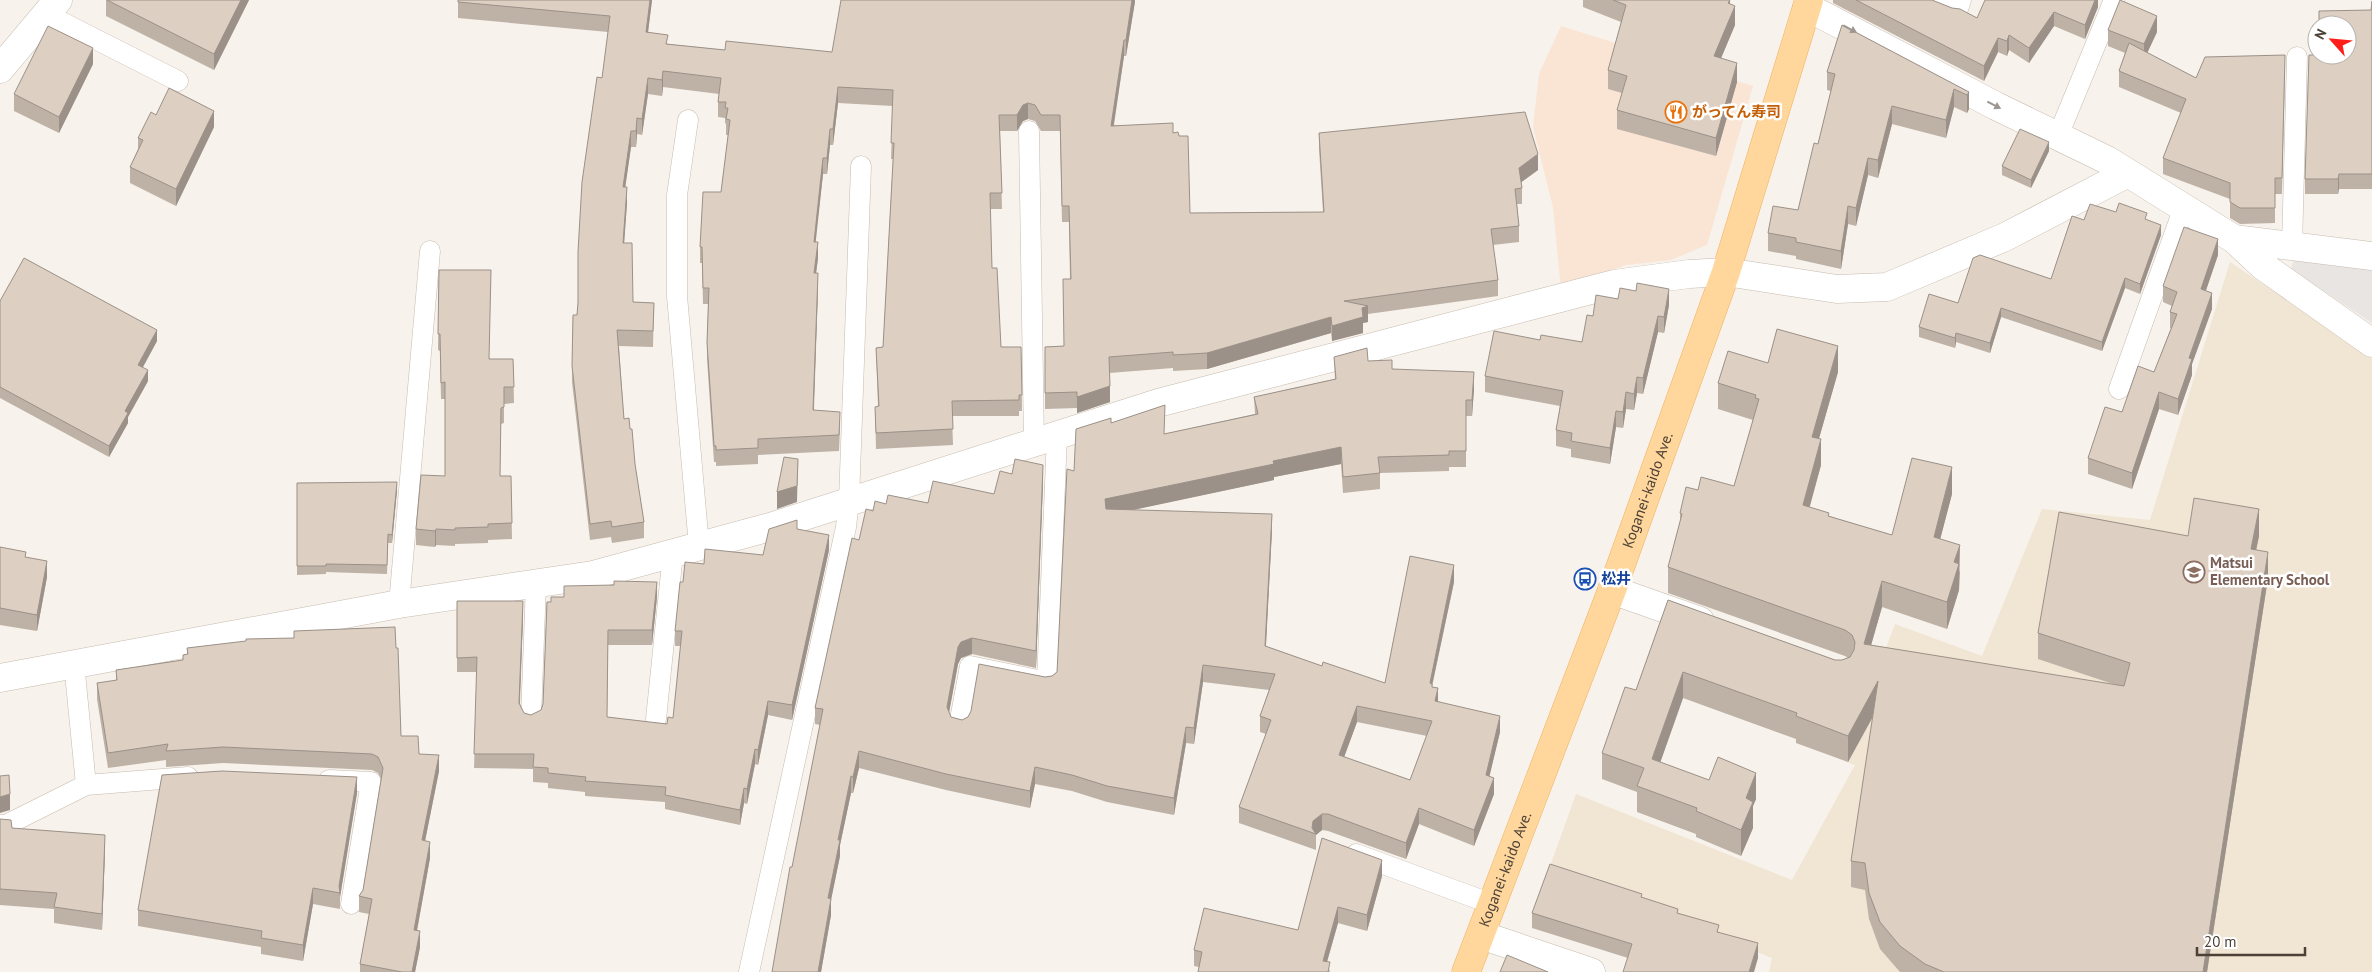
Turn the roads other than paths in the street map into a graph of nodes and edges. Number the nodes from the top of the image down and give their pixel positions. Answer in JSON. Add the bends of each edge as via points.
{"nodes":[{"id":1,"x":1928,"y":0,"type":"edge"},
{"id":2,"x":1961,"y":0,"type":"edge"},
{"id":3,"x":2114,"y":0,"type":"edge"},
{"id":4,"x":1808,"y":3,"type":"edge"},
{"id":5,"x":52,"y":7,"type":"edge"},
{"id":6,"x":2296,"y":57,"type":"dead end"},
{"id":7,"x":0,"y":69,"type":"edge"},
{"id":8,"x":178,"y":81,"type":"dead end"},
{"id":9,"x":688,"y":120,"type":"dead end"},
{"id":10,"x":1029,"y":132,"type":"dead end"},
{"id":11,"x":2058,"y":136,"type":"junction"},
{"id":12,"x":862,"y":166,"type":"dead end"},
{"id":13,"x":2128,"y":173,"type":"junction"},
{"id":14,"x":2184,"y":207,"type":"junction"},
{"id":15,"x":2234,"y":239,"type":"junction"},
{"id":16,"x":2292,"y":247,"type":"junction"},
{"id":17,"x":430,"y":251,"type":"dead end"},
{"id":18,"x":2372,"y":256,"type":"edge"},
{"id":19,"x":1726,"y":272,"type":"junction"},
{"id":20,"x":2372,"y":343,"type":"edge"},
{"id":21,"x":2119,"y":389,"type":"dead end"},
{"id":22,"x":1046,"y":439,"type":"junction"},
{"id":23,"x":849,"y":501,"type":"junction"},
{"id":24,"x":699,"y":546,"type":"junction"},
{"id":25,"x":673,"y":553,"type":"junction"},
{"id":26,"x":536,"y":583,"type":"junction"},
{"id":27,"x":1612,"y":590,"type":"junction"},
{"id":28,"x":399,"y":604,"type":"junction"},
{"id":29,"x":1721,"y":629,"type":"edge"},
{"id":30,"x":74,"y":663,"type":"junction"},
{"id":31,"x":0,"y":678,"type":"edge"},
{"id":32,"x":531,"y":718,"type":"edge"},
{"id":33,"x":656,"y":719,"type":"dead end"},
{"id":34,"x":959,"y":725,"type":"edge"},
{"id":35,"x":203,"y":776,"type":"edge"},
{"id":36,"x":312,"y":779,"type":"edge"},
{"id":37,"x":86,"y":785,"type":"junction"},
{"id":38,"x":0,"y":825,"type":"edge"},
{"id":39,"x":1342,"y":849,"type":"edge"},
{"id":40,"x":351,"y":904,"type":"dead end"},
{"id":41,"x":1492,"y":904,"type":"junction"},
{"id":42,"x":1481,"y":935,"type":"junction"},
{"id":43,"x":748,"y":972,"type":"edge"},
{"id":44,"x":1466,"y":972,"type":"edge"},
{"id":45,"x":1591,"y":972,"type":"edge"}],
"edges":[{"from":1,"to":2,"type":"lane","via":[[1957,12]]},
{"from":3,"to":11,"type":"lane"},
{"from":4,"to":11,"type":"street","one_way":true},
{"from":4,"to":19,"type":"main road","name":"Koganei-kaido Ave."},
{"from":5,"to":7,"type":"street"},
{"from":5,"to":8,"type":"lane"},
{"from":6,"to":16,"type":"lane"},
{"from":9,"to":24,"type":"lane","via":[[678,195],[677,296]]},
{"from":10,"to":22,"type":"lane"},
{"from":11,"to":13,"type":"street"},
{"from":12,"to":23,"type":"lane"},
{"from":13,"to":14,"type":"street"},
{"from":13,"to":19,"type":"street","via":[[2005,238],[1887,287],[1837,289]]},
{"from":14,"to":15,"type":"street"},
{"from":14,"to":21,"type":"lane"},
{"from":15,"to":16,"type":"street"},
{"from":15,"to":20,"type":"street","via":[[2263,266]]},
{"from":16,"to":18,"type":"street"},
{"from":17,"to":28,"type":"lane"},
{"from":19,"to":22,"type":"street","via":[[1614,284],[1158,403]]},
{"from":19,"to":27,"type":"main road","name":"Koganei-kaido Ave."},
{"from":22,"to":23,"type":"street"},
{"from":22,"to":34,"type":"lane","via":[[1047,682],[970,666]]},
{"from":23,"to":24,"type":"street"},
{"from":23,"to":43,"type":"lane","via":[[846,527]]},
{"from":24,"to":25,"type":"street"},
{"from":25,"to":26,"type":"street","via":[[593,575]]},
{"from":25,"to":33,"type":"lane"},
{"from":26,"to":28,"type":"street"},
{"from":26,"to":32,"type":"lane"},
{"from":27,"to":29,"type":"street"},
{"from":27,"to":41,"type":"main road","name":"Koganei-kaido Ave."},
{"from":28,"to":30,"type":"street"},
{"from":30,"to":31,"type":"street"},
{"from":30,"to":37,"type":"lane"},
{"from":35,"to":37,"type":"lane"},
{"from":36,"to":40,"type":"lane","via":[[371,782]]},
{"from":37,"to":38,"type":"lane","via":[[6,825]]},
{"from":39,"to":41,"type":"lane"},
{"from":41,"to":42,"type":"main road","name":"Koganei-kaido Ave."},
{"from":42,"to":44,"type":"main road","name":"Koganei-kaido Ave."},
{"from":42,"to":45,"type":"street"}]}
